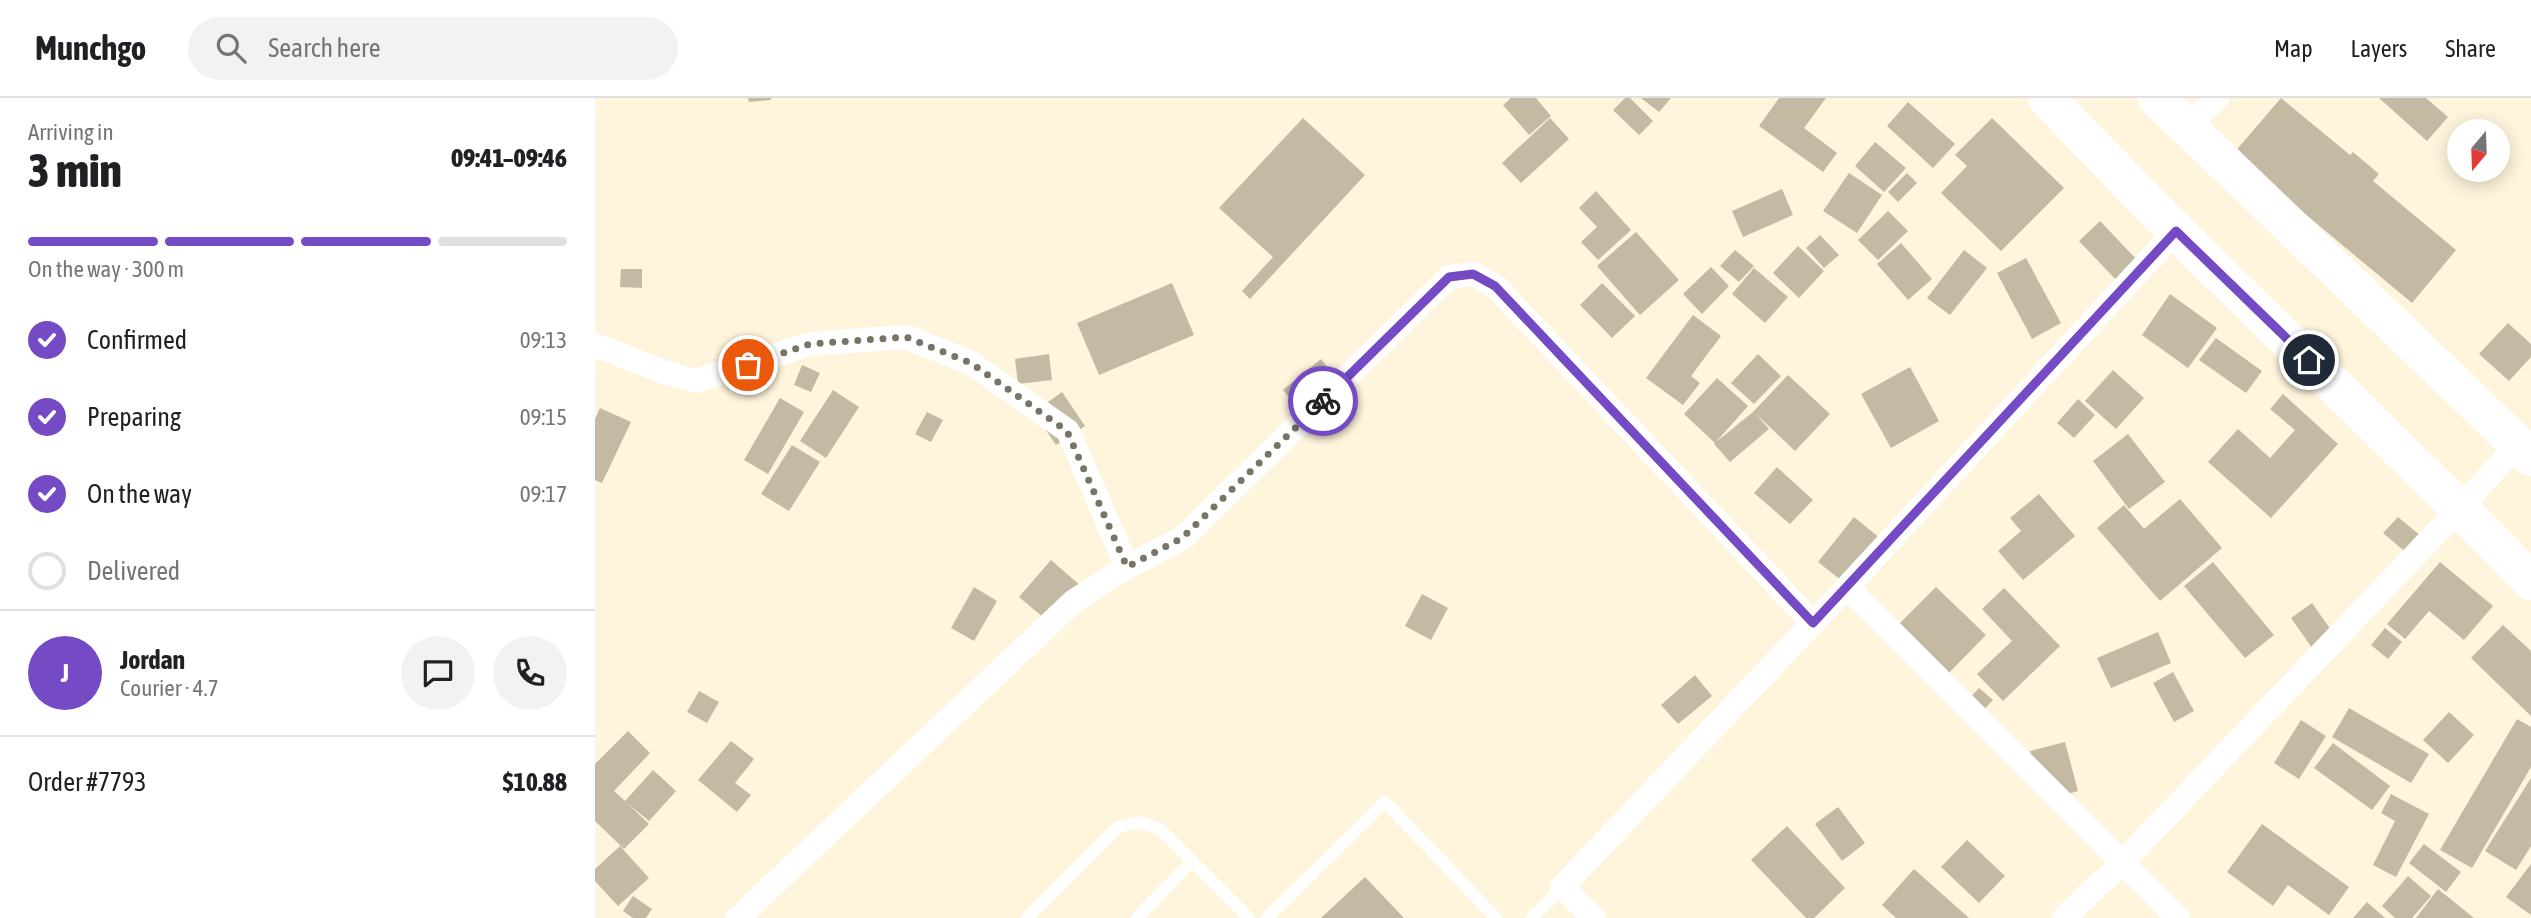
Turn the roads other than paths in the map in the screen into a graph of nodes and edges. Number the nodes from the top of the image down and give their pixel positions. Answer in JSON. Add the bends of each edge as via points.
{"nodes":[{"id":1,"x":2047,"y":98,"type":"edge"},
{"id":2,"x":2157,"y":98,"type":"edge"},
{"id":3,"x":2217,"y":98,"type":"edge"},
{"id":4,"x":2188,"y":125,"type":"junction"},
{"id":5,"x":2176,"y":231,"type":"junction"},
{"id":6,"x":595,"y":345,"type":"edge"},
{"id":7,"x":2525,"y":451,"type":"edge"},
{"id":8,"x":2460,"y":508,"type":"junction"},
{"id":9,"x":1127,"y":567,"type":"junction"},
{"id":10,"x":2531,"y":581,"type":"edge"},
{"id":11,"x":1847,"y":587,"type":"junction"},
{"id":12,"x":1813,"y":623,"type":"junction"},
{"id":13,"x":1192,"y":861,"type":"junction"},
{"id":14,"x":2122,"y":863,"type":"junction"},
{"id":15,"x":1562,"y":887,"type":"junction"},
{"id":16,"x":738,"y":918,"type":"edge"},
{"id":17,"x":1027,"y":918,"type":"edge"},
{"id":18,"x":1137,"y":918,"type":"edge"},
{"id":19,"x":1249,"y":918,"type":"edge"},
{"id":20,"x":1266,"y":918,"type":"edge"},
{"id":21,"x":1496,"y":918,"type":"edge"},
{"id":22,"x":1532,"y":918,"type":"edge"},
{"id":23,"x":1594,"y":918,"type":"edge"},
{"id":24,"x":2064,"y":918,"type":"edge"},
{"id":25,"x":2178,"y":918,"type":"edge"}],
"edges":[{"from":1,"to":5,"type":"highway"},
{"from":2,"to":4,"type":"highway"},
{"from":3,"to":4,"type":"street"},
{"from":4,"to":7,"type":"highway"},
{"from":5,"to":8,"type":"highway"},
{"from":5,"to":11,"type":"street"},
{"from":6,"to":9,"type":"street","via":[[696,381],[810,344],[906,337],[971,363],[1067,431]]},
{"from":7,"to":8,"type":"street"},
{"from":8,"to":10,"type":"highway"},
{"from":8,"to":14,"type":"street"},
{"from":9,"to":12,"type":"street","via":[[1182,538],[1449,277],[1473,274],[1495,286]]},
{"from":9,"to":16,"type":"street","via":[[1074,601]]},
{"from":11,"to":12,"type":"street"},
{"from":11,"to":14,"type":"street"},
{"from":12,"to":15,"type":"street"},
{"from":13,"to":17,"type":"lane","via":[[1160,829],[1139,822],[1118,827]]},
{"from":13,"to":18,"type":"lane"},
{"from":13,"to":19,"type":"lane"},
{"from":14,"to":24,"type":"street"},
{"from":14,"to":25,"type":"street"},
{"from":15,"to":22,"type":"lane"},
{"from":15,"to":23,"type":"street"},
{"from":20,"to":21,"type":"lane","via":[[1385,802]]}]}
